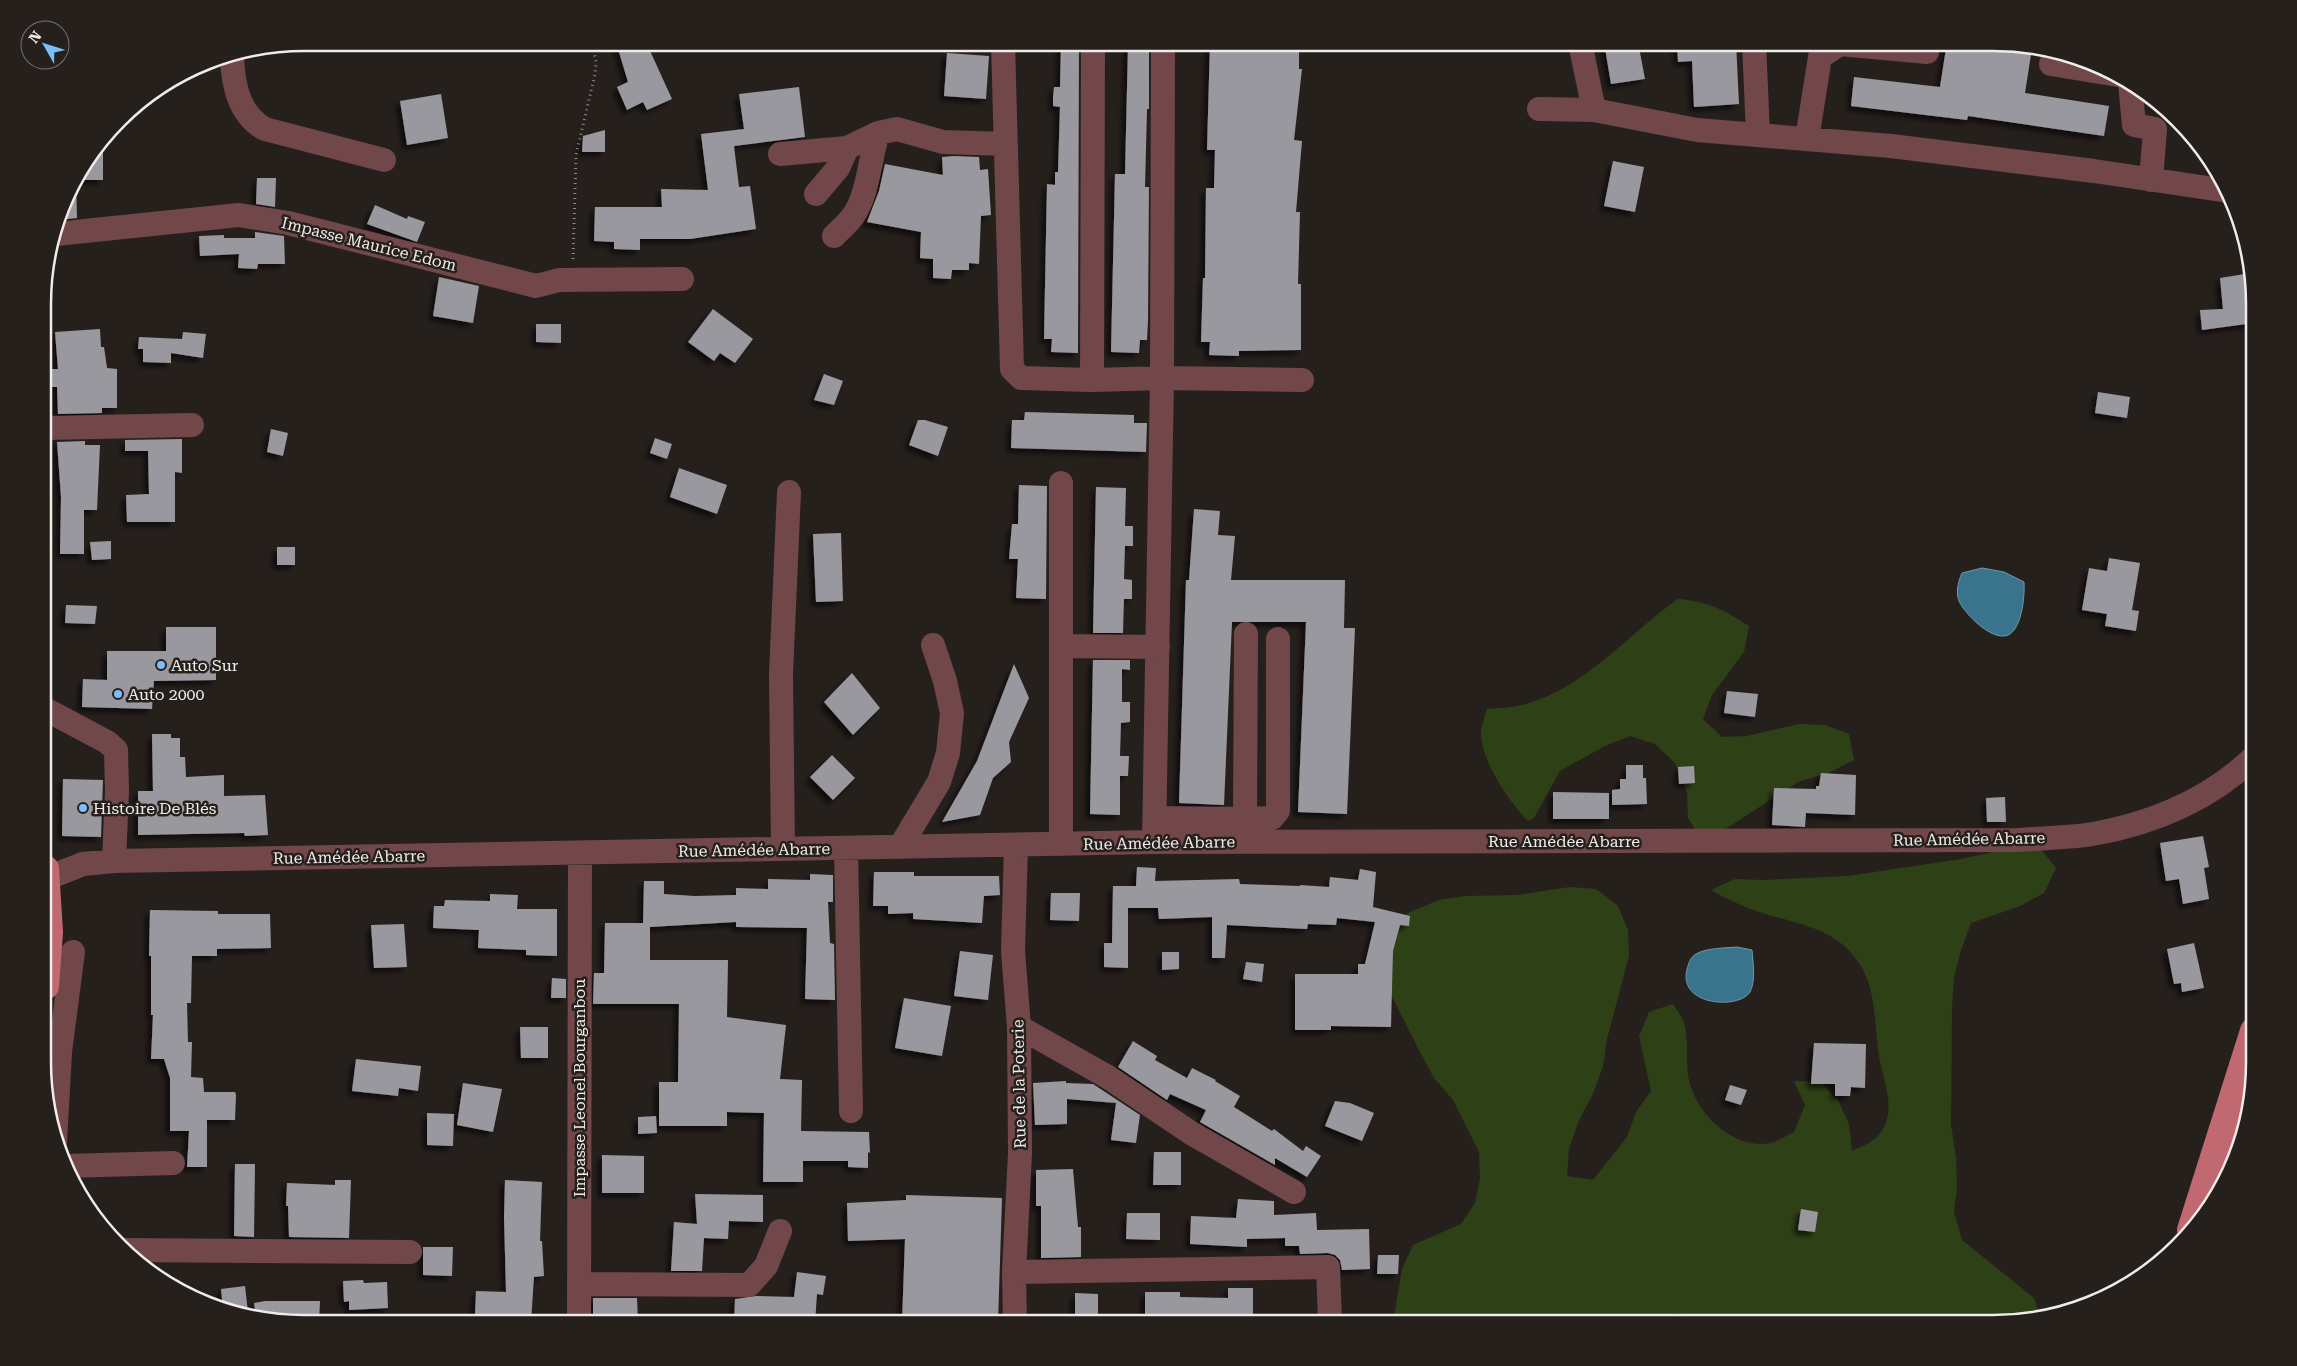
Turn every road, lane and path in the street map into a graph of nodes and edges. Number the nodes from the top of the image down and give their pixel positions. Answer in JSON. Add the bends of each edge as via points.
{"nodes":[{"id":1,"x":594,"y":51,"type":"edge"},
{"id":2,"x":1003,"y":51,"type":"edge"},
{"id":3,"x":1093,"y":51,"type":"edge"},
{"id":4,"x":1163,"y":51,"type":"edge"},
{"id":5,"x":1582,"y":51,"type":"edge"},
{"id":6,"x":1754,"y":51,"type":"edge"},
{"id":7,"x":1829,"y":51,"type":"edge"},
{"id":8,"x":1916,"y":51,"type":"edge"},
{"id":9,"x":1927,"y":52,"type":"dead end"},
{"id":10,"x":232,"y":62,"type":"edge"},
{"id":11,"x":2051,"y":64,"type":"dead end"},
{"id":12,"x":2091,"y":71,"type":"edge"},
{"id":13,"x":2131,"y":93,"type":"edge"},
{"id":14,"x":1539,"y":109,"type":"dead end"},
{"id":15,"x":1594,"y":110,"type":"junction"},
{"id":16,"x":878,"y":133,"type":"junction"},
{"id":17,"x":1758,"y":134,"type":"junction"},
{"id":18,"x":1807,"y":139,"type":"junction"},
{"id":19,"x":1006,"y":144,"type":"junction"},
{"id":20,"x":847,"y":148,"type":"junction"},
{"id":21,"x":780,"y":154,"type":"dead end"},
{"id":22,"x":384,"y":160,"type":"dead end"},
{"id":23,"x":2151,"y":180,"type":"junction"},
{"id":24,"x":2219,"y":190,"type":"edge"},
{"id":25,"x":816,"y":194,"type":"dead end"},
{"id":26,"x":62,"y":233,"type":"edge"},
{"id":27,"x":834,"y":236,"type":"dead end"},
{"id":28,"x":682,"y":279,"type":"dead end"},
{"id":29,"x":573,"y":280,"type":"junction"},
{"id":30,"x":1162,"y":378,"type":"junction"},
{"id":31,"x":1092,"y":380,"type":"junction"},
{"id":32,"x":1302,"y":380,"type":"dead end"},
{"id":33,"x":192,"y":426,"type":"dead end"},
{"id":34,"x":51,"y":428,"type":"edge"},
{"id":35,"x":1061,"y":483,"type":"dead end"},
{"id":36,"x":789,"y":492,"type":"dead end"},
{"id":37,"x":1246,"y":634,"type":"dead end"},
{"id":38,"x":1278,"y":639,"type":"dead end"},
{"id":39,"x":933,"y":645,"type":"dead end"},
{"id":40,"x":1061,"y":646,"type":"junction"},
{"id":41,"x":1158,"y":647,"type":"junction"},
{"id":42,"x":51,"y":712,"type":"edge"},
{"id":43,"x":2246,"y":763,"type":"edge"},
{"id":44,"x":1155,"y":818,"type":"junction"},
{"id":45,"x":1246,"y":819,"type":"junction"},
{"id":46,"x":1154,"y":842,"type":"junction"},
{"id":47,"x":1061,"y":844,"type":"junction"},
{"id":48,"x":1016,"y":845,"type":"junction"},
{"id":49,"x":900,"y":847,"type":"junction"},
{"id":50,"x":846,"y":848,"type":"junction"},
{"id":51,"x":783,"y":849,"type":"junction"},
{"id":52,"x":580,"y":853,"type":"junction"},
{"id":53,"x":114,"y":861,"type":"junction"},
{"id":54,"x":51,"y":873,"type":"edge"},
{"id":55,"x":73,"y":952,"type":"dead end"},
{"id":56,"x":1019,"y":1027,"type":"junction"},
{"id":57,"x":2246,"y":1056,"type":"edge"},
{"id":58,"x":851,"y":1111,"type":"dead end"},
{"id":59,"x":57,"y":1113,"type":"edge"},
{"id":60,"x":173,"y":1163,"type":"dead end"},
{"id":61,"x":73,"y":1166,"type":"edge"},
{"id":62,"x":1294,"y":1192,"type":"dead end"},
{"id":63,"x":2197,"y":1212,"type":"edge"},
{"id":64,"x":780,"y":1231,"type":"dead end"},
{"id":65,"x":135,"y":1250,"type":"edge"},
{"id":66,"x":410,"y":1252,"type":"dead end"},
{"id":67,"x":1014,"y":1272,"type":"junction"},
{"id":68,"x":579,"y":1284,"type":"junction"},
{"id":69,"x":579,"y":1315,"type":"edge"},
{"id":70,"x":1015,"y":1315,"type":"edge"},
{"id":71,"x":1330,"y":1315,"type":"edge"}],
"edges":[{"from":1,"to":29,"type":"path","via":[[595,74],[576,155]]},
{"from":2,"to":19,"type":"street"},
{"from":3,"to":31,"type":"street"},
{"from":4,"to":30,"type":"street"},
{"from":5,"to":15,"type":"street"},
{"from":6,"to":17,"type":"street"},
{"from":7,"to":18,"type":"street","via":[[1820,57]]},
{"from":8,"to":9,"type":"street"},
{"from":10,"to":22,"type":"street","via":[[238,98],[253,123],[265,129]]},
{"from":11,"to":12,"type":"street"},
{"from":13,"to":23,"type":"street","via":[[2134,125],[2155,129]]},
{"from":14,"to":15,"type":"street"},
{"from":15,"to":17,"type":"street","via":[[1697,130]]},
{"from":16,"to":19,"type":"street","via":[[897,129],[943,142]]},
{"from":16,"to":20,"type":"street"},
{"from":16,"to":27,"type":"street","via":[[861,201],[852,217]]},
{"from":17,"to":18,"type":"street"},
{"from":18,"to":23,"type":"street","via":[[1891,146]]},
{"from":19,"to":31,"type":"street","via":[[1012,369],[1021,378]]},
{"from":20,"to":21,"type":"street"},
{"from":20,"to":25,"type":"street","via":[[838,168]]},
{"from":23,"to":24,"type":"street"},
{"from":26,"to":29,"type":"street","name":"Impasse Maurice Edom","via":[[239,215],[288,223],[536,286]]},
{"from":28,"to":29,"type":"street","name":"Impasse Maurice Edom"},
{"from":30,"to":31,"type":"street"},
{"from":30,"to":32,"type":"street"},
{"from":30,"to":41,"type":"street"},
{"from":33,"to":34,"type":"street"},
{"from":35,"to":40,"type":"street"},
{"from":36,"to":51,"type":"street","via":[[781,674]]},
{"from":37,"to":45,"type":"street"},
{"from":38,"to":45,"type":"street","via":[[1278,811],[1272,818]]},
{"from":39,"to":49,"type":"street","via":[[952,714],[948,753],[939,782]]},
{"from":40,"to":41,"type":"street"},
{"from":40,"to":47,"type":"street"},
{"from":41,"to":44,"type":"street"},
{"from":42,"to":53,"type":"street","via":[[116,750]]},
{"from":43,"to":46,"type":"street","name":"Rue Amédée Abarre","via":[[2213,790],[2185,806],[2140,824],[2092,834],[2007,840]]},
{"from":44,"to":45,"type":"street"},
{"from":44,"to":46,"type":"street"},
{"from":46,"to":47,"type":"street","name":"Rue Amédée Abarre"},
{"from":47,"to":48,"type":"street","name":"Rue Amédée Abarre"},
{"from":48,"to":49,"type":"street","name":"Rue Amédée Abarre"},
{"from":48,"to":56,"type":"street","name":"Rue de la Poterie","via":[[1013,951]]},
{"from":49,"to":50,"type":"street","name":"Rue Amédée Abarre"},
{"from":50,"to":51,"type":"street","name":"Rue Amédée Abarre"},
{"from":50,"to":58,"type":"street"},
{"from":51,"to":52,"type":"street","name":"Rue Amédée Abarre"},
{"from":52,"to":53,"type":"street","name":"Rue Amédée Abarre"},
{"from":52,"to":68,"type":"street","name":"Impasse Leonel Bourganbou"},
{"from":53,"to":54,"type":"street","name":"Rue Amédée Abarre","via":[[83,864]]},
{"from":55,"to":59,"type":"street","via":[[60,1052]]},
{"from":56,"to":62,"type":"street","via":[[1108,1077],[1191,1133]]},
{"from":56,"to":67,"type":"street","name":"Rue de la Poterie","via":[[1020,1153]]},
{"from":57,"to":63,"type":"main road"},
{"from":60,"to":61,"type":"street"},
{"from":64,"to":68,"type":"street","via":[[766,1266],[749,1285]]},
{"from":65,"to":66,"type":"street"},
{"from":67,"to":70,"type":"street","name":"Rue de la Poterie"},
{"from":67,"to":71,"type":"street","via":[[1328,1267]]},
{"from":68,"to":69,"type":"street","name":"Impasse Leonel Bourganbou"}]}
